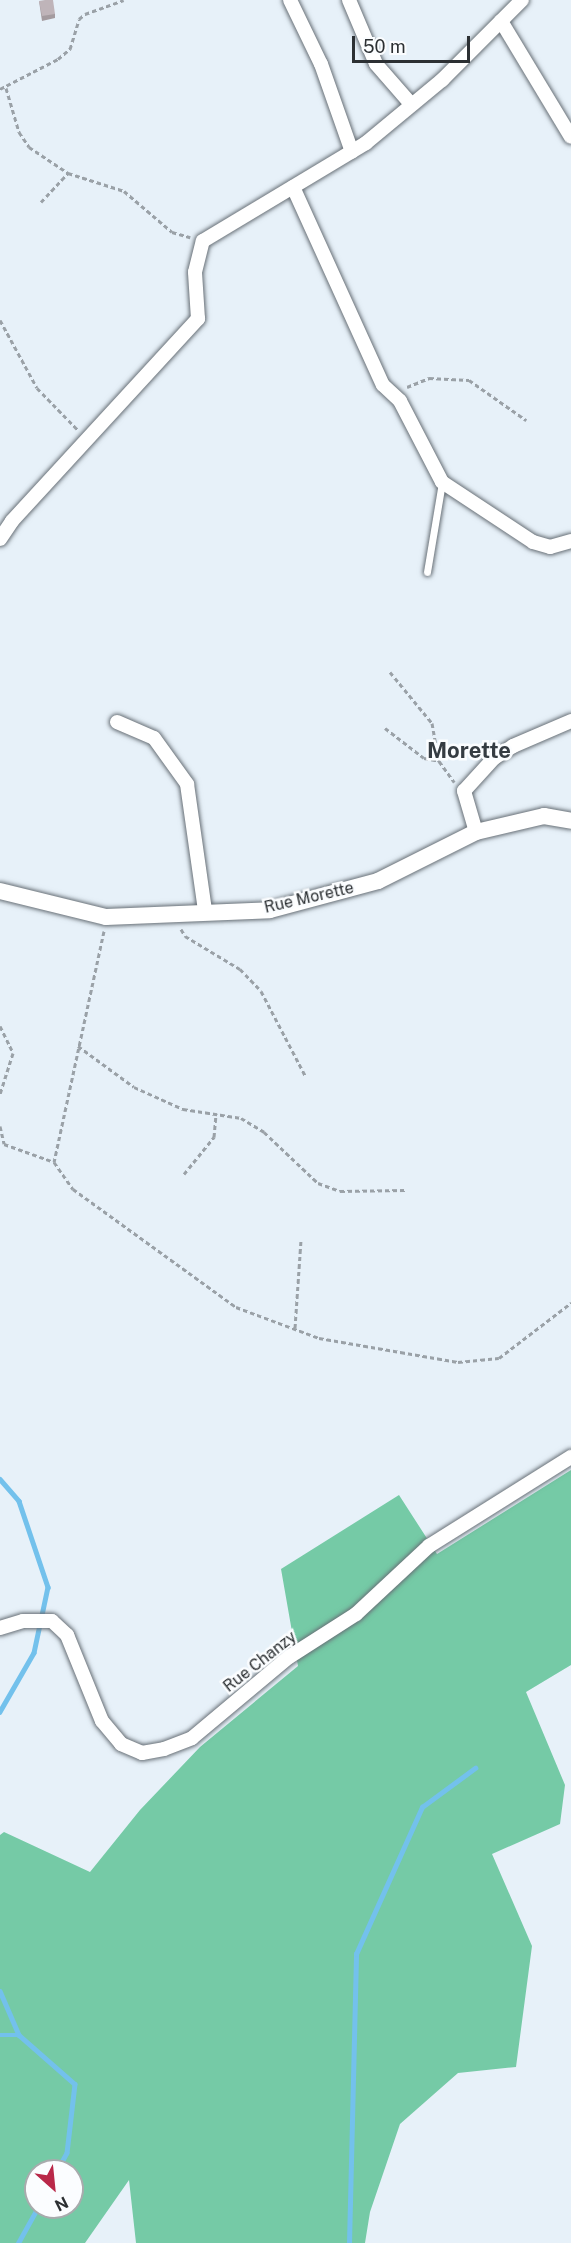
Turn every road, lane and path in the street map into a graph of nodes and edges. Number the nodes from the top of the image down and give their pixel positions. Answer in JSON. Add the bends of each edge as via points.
{"nodes":[{"id":1,"x":124,"y":0,"type":"edge"},
{"id":2,"x":290,"y":0,"type":"edge"},
{"id":3,"x":349,"y":0,"type":"edge"},
{"id":4,"x":522,"y":0,"type":"edge"},
{"id":5,"x":501,"y":21,"type":"junction"},
{"id":6,"x":6,"y":88,"type":"junction"},
{"id":7,"x":0,"y":89,"type":"edge"},
{"id":8,"x":410,"y":103,"type":"junction"},
{"id":9,"x":571,"y":138,"type":"edge"},
{"id":10,"x":352,"y":152,"type":"junction"},
{"id":11,"x":68,"y":173,"type":"junction"},
{"id":12,"x":292,"y":187,"type":"junction"},
{"id":13,"x":41,"y":202,"type":"dead end"},
{"id":14,"x":203,"y":241,"type":"junction"},
{"id":15,"x":0,"y":320,"type":"edge"},
{"id":16,"x":383,"y":385,"type":"junction"},
{"id":17,"x":526,"y":420,"type":"dead end"},
{"id":18,"x":88,"y":440,"type":"junction"},
{"id":19,"x":442,"y":482,"type":"junction"},
{"id":20,"x":0,"y":539,"type":"edge"},
{"id":21,"x":571,"y":541,"type":"edge"},
{"id":22,"x":427,"y":572,"type":"dead end"},
{"id":23,"x":390,"y":672,"type":"dead end"},
{"id":24,"x":571,"y":721,"type":"edge"},
{"id":25,"x":117,"y":722,"type":"dead end"},
{"id":26,"x":385,"y":728,"type":"dead end"},
{"id":27,"x":439,"y":760,"type":"junction"},
{"id":28,"x":464,"y":791,"type":"junction"},
{"id":29,"x":571,"y":821,"type":"edge"},
{"id":30,"x":476,"y":832,"type":"junction"},
{"id":31,"x":0,"y":891,"type":"edge"},
{"id":32,"x":205,"y":911,"type":"junction"},
{"id":33,"x":174,"y":914,"type":"junction"},
{"id":34,"x":106,"y":917,"type":"junction"},
{"id":35,"x":0,"y":1026,"type":"edge"},
{"id":36,"x":78,"y":1046,"type":"junction"},
{"id":37,"x":305,"y":1075,"type":"dead end"},
{"id":38,"x":0,"y":1094,"type":"edge"},
{"id":39,"x":216,"y":1113,"type":"junction"},
{"id":40,"x":0,"y":1126,"type":"edge"},
{"id":41,"x":54,"y":1162,"type":"junction"},
{"id":42,"x":184,"y":1174,"type":"dead end"},
{"id":43,"x":405,"y":1190,"type":"dead end"},
{"id":44,"x":301,"y":1239,"type":"dead end"},
{"id":45,"x":571,"y":1303,"type":"edge"},
{"id":46,"x":295,"y":1328,"type":"junction"},
{"id":47,"x":571,"y":1456,"type":"edge"},
{"id":48,"x":0,"y":1628,"type":"edge"}],
"edges":[{"from":1,"to":6,"type":"path","via":[[85,14],[79,19],[70,49]]},
{"from":2,"to":10,"type":"street","via":[[321,64]]},
{"from":3,"to":8,"type":"street","via":[[376,64]]},
{"from":4,"to":5,"type":"street"},
{"from":5,"to":8,"type":"street","via":[[442,80]]},
{"from":5,"to":9,"type":"street"},
{"from":6,"to":7,"type":"path"},
{"from":6,"to":11,"type":"path","via":[[19,132],[29,147]]},
{"from":8,"to":10,"type":"street"},
{"from":10,"to":12,"type":"street"},
{"from":11,"to":13,"type":"path"},
{"from":11,"to":14,"type":"path","via":[[124,190],[172,231]]},
{"from":12,"to":14,"type":"street"},
{"from":12,"to":16,"type":"street"},
{"from":14,"to":18,"type":"street","via":[[195,272],[198,320]]},
{"from":15,"to":18,"type":"path","via":[[37,388]]},
{"from":16,"to":17,"type":"path","via":[[406,387],[429,378],[469,380]]},
{"from":16,"to":19,"type":"street","via":[[400,401]]},
{"from":18,"to":20,"type":"street","via":[[12,520]]},
{"from":19,"to":21,"type":"street","via":[[533,542],[550,548]]},
{"from":19,"to":22,"type":"lane"},
{"from":23,"to":27,"type":"path","via":[[432,723]]},
{"from":24,"to":28,"type":"street","via":[[494,758]]},
{"from":25,"to":32,"type":"street","via":[[154,738],[187,784]]},
{"from":26,"to":27,"type":"path","via":[[424,758]]},
{"from":27,"to":28,"type":"path"},
{"from":28,"to":30,"type":"street"},
{"from":29,"to":30,"type":"street","name":"Rue Morette","via":[[544,816]]},
{"from":30,"to":32,"type":"street","name":"Rue Morette","via":[[378,881],[270,910]]},
{"from":31,"to":34,"type":"street","name":"Rue Morette"},
{"from":32,"to":33,"type":"street","name":"Rue Morette"},
{"from":33,"to":34,"type":"street","name":"Rue Morette"},
{"from":33,"to":37,"type":"path","via":[[185,936],[240,969],[261,991]]},
{"from":34,"to":36,"type":"path"},
{"from":35,"to":38,"type":"path","via":[[14,1053]]},
{"from":36,"to":39,"type":"path","via":[[134,1087],[183,1109]]},
{"from":36,"to":41,"type":"path"},
{"from":39,"to":42,"type":"path","via":[[214,1137]]},
{"from":39,"to":43,"type":"path","via":[[241,1118],[264,1132],[318,1183],[340,1191]]},
{"from":40,"to":41,"type":"path","via":[[4,1144]]},
{"from":41,"to":46,"type":"path","via":[[73,1189],[236,1306]]},
{"from":44,"to":46,"type":"path"},
{"from":45,"to":46,"type":"path","via":[[499,1358],[458,1362],[319,1338]]},
{"from":47,"to":48,"type":"street","name":"Rue Chanzy","via":[[429,1546],[356,1614],[289,1657],[192,1738],[164,1749],[142,1753],[122,1744],[102,1721],[68,1635],[52,1621],[23,1621]]}]}
